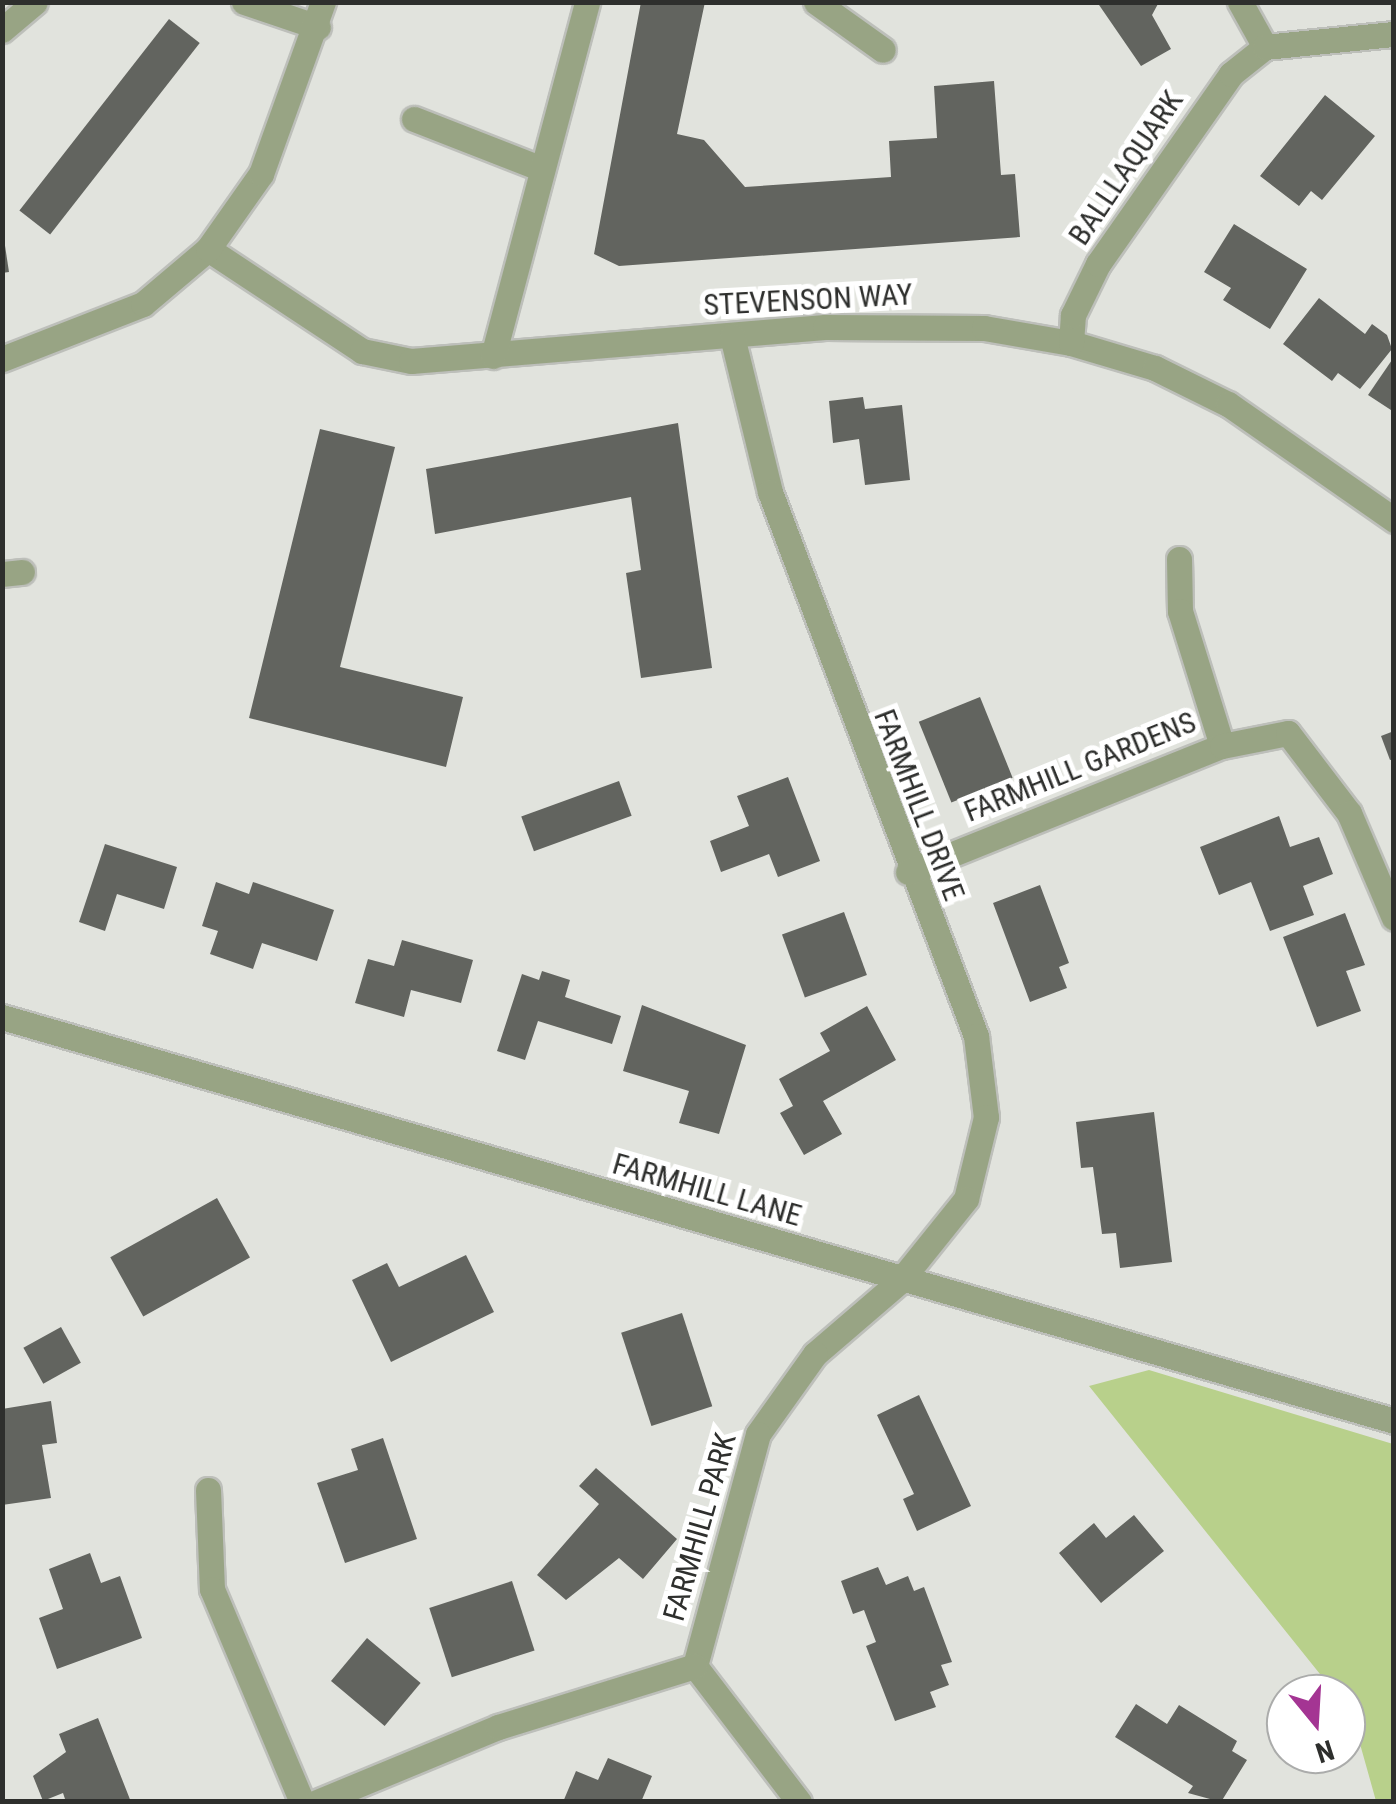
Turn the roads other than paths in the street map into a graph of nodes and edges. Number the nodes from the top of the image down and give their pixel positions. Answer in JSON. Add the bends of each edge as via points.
{"nodes":[{"id":1,"x":35,"y":2,"type":"edge"},
{"id":2,"x":244,"y":2,"type":"edge"},
{"id":3,"x":587,"y":2,"type":"edge"},
{"id":4,"x":816,"y":2,"type":"edge"},
{"id":5,"x":1240,"y":2,"type":"edge"},
{"id":6,"x":320,"y":14,"type":"edge"},
{"id":7,"x":2,"y":30,"type":"edge"},
{"id":8,"x":1389,"y":35,"type":"edge"},
{"id":9,"x":1265,"y":47,"type":"junction"},
{"id":10,"x":883,"y":50,"type":"dead end"},
{"id":11,"x":1394,"y":62,"type":"edge"},
{"id":12,"x":414,"y":119,"type":"dead end"},
{"id":13,"x":540,"y":168,"type":"junction"},
{"id":14,"x":208,"y":249,"type":"junction"},
{"id":15,"x":732,"y":336,"type":"junction"},
{"id":16,"x":1071,"y":343,"type":"junction"},
{"id":17,"x":492,"y":356,"type":"junction"},
{"id":18,"x":2,"y":359,"type":"edge"},
{"id":19,"x":1394,"y":520,"type":"edge"},
{"id":20,"x":1179,"y":559,"type":"dead end"},
{"id":21,"x":1222,"y":746,"type":"junction"},
{"id":22,"x":908,"y":872,"type":"junction"},
{"id":23,"x":1394,"y":918,"type":"edge"},
{"id":24,"x":2,"y":1017,"type":"edge"},
{"id":25,"x":900,"y":1280,"type":"junction"},
{"id":26,"x":1394,"y":1421,"type":"edge"},
{"id":27,"x":208,"y":1490,"type":"dead end"},
{"id":28,"x":695,"y":1666,"type":"junction"},
{"id":29,"x":302,"y":1802,"type":"edge"},
{"id":30,"x":317,"y":1802,"type":"edge"},
{"id":31,"x":799,"y":1802,"type":"edge"}],
"edges":[{"from":1,"to":7,"type":"street"},
{"from":2,"to":6,"type":"street"},
{"from":3,"to":13,"type":"street"},
{"from":4,"to":10,"type":"street"},
{"from":5,"to":9,"type":"street"},
{"from":6,"to":14,"type":"street","via":[[261,174]]},
{"from":8,"to":9,"type":"street"},
{"from":8,"to":11,"type":"street"},
{"from":9,"to":16,"type":"street","name":"BALLLAQUARK","via":[[1231,74],[1098,264],[1073,315]]},
{"from":12,"to":13,"type":"street"},
{"from":13,"to":17,"type":"street"},
{"from":14,"to":17,"type":"street","name":"STEVENSON WAY","via":[[362,351],[411,360]]},
{"from":14,"to":18,"type":"street","via":[[143,304]]},
{"from":15,"to":16,"type":"street","name":"STEVENSON WAY","via":[[900,325]]},
{"from":15,"to":17,"type":"street","name":"STEVENSON WAY"},
{"from":15,"to":22,"type":"street","name":"FARMHILL DRIVE","via":[[770,492]]},
{"from":16,"to":19,"type":"street","name":"STEVENSON WAY","via":[[1155,368],[1228,404]]},
{"from":20,"to":21,"type":"street","name":"FARMHILL GARDENS","via":[[1180,611]]},
{"from":21,"to":22,"type":"street","name":"FARMHILL GARDENS"},
{"from":21,"to":23,"type":"street","name":"FARMHILL GARDENS","via":[[1288,733],[1349,813]]},
{"from":22,"to":25,"type":"street","name":"FARMHILL DRIVE","via":[[976,1036],[986,1117],[966,1199]]},
{"from":24,"to":25,"type":"street","name":"FARMHILL LANE"},
{"from":25,"to":26,"type":"street","name":"FARMHILL LANE"},
{"from":25,"to":28,"type":"street","name":"FARMHILL PARK","via":[[815,1354],[758,1434]]},
{"from":27,"to":29,"type":"street","via":[[212,1590]]},
{"from":28,"to":30,"type":"street","name":"FARMHILL PARK","via":[[498,1727]]},
{"from":28,"to":31,"type":"street","name":"FARMHILL PARK"}]}
